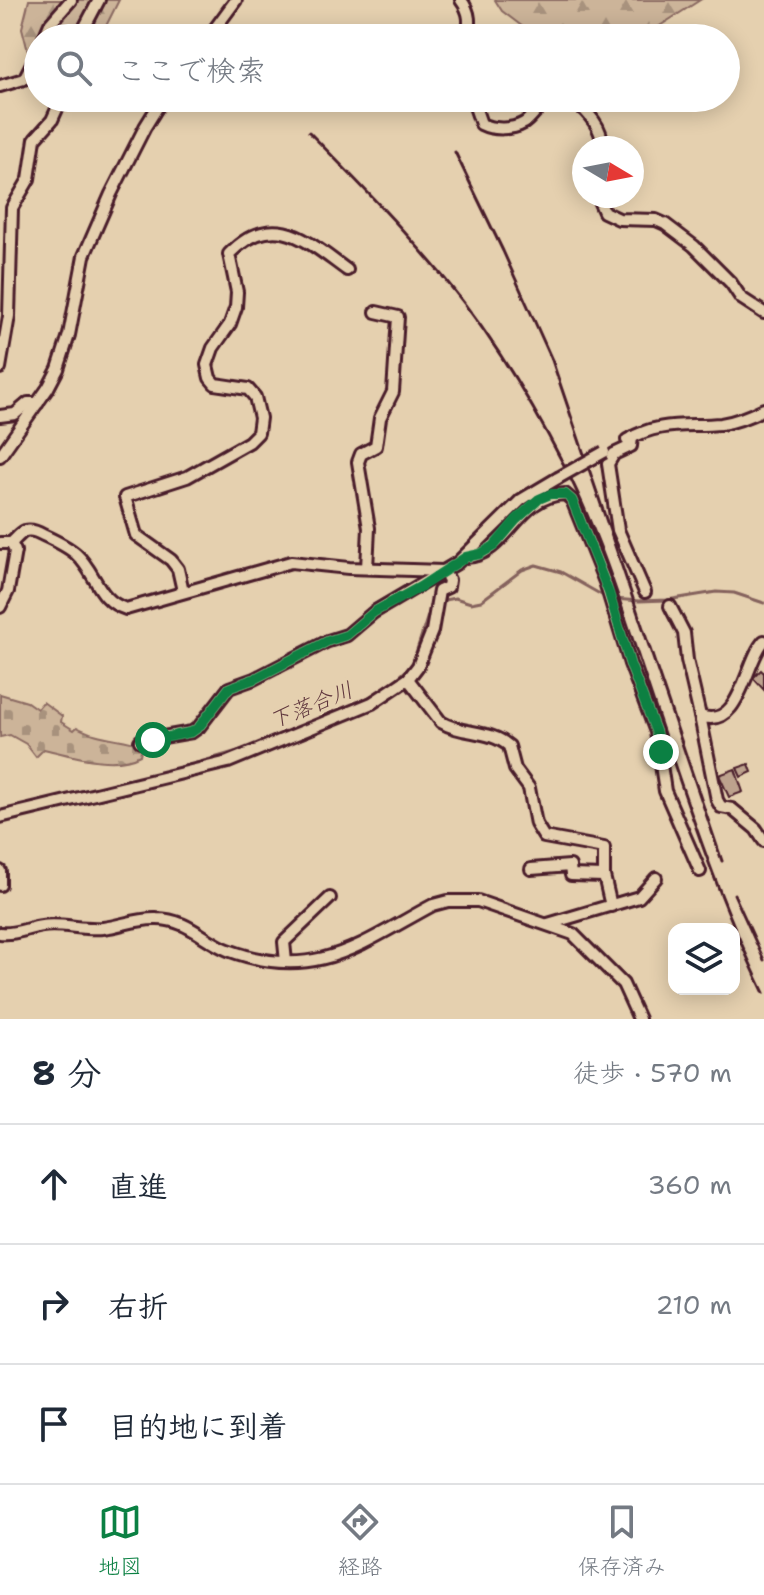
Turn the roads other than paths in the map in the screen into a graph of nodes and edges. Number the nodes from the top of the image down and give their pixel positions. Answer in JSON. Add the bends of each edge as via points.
{"nodes":[{"id":1,"x":71,"y":0,"type":"edge"},
{"id":2,"x":99,"y":0,"type":"edge"},
{"id":3,"x":236,"y":0,"type":"edge"},
{"id":4,"x":461,"y":0,"type":"edge"},
{"id":5,"x":50,"y":24,"type":"edge"},
{"id":6,"x":86,"y":24,"type":"edge"},
{"id":7,"x":218,"y":24,"type":"edge"},
{"id":8,"x":469,"y":24,"type":"edge"},
{"id":9,"x":24,"y":77,"type":"edge"},
{"id":10,"x":0,"y":86,"type":"edge"},
{"id":11,"x":56,"y":112,"type":"edge"},
{"id":12,"x":154,"y":112,"type":"edge"},
{"id":13,"x":477,"y":112,"type":"edge"},
{"id":14,"x":534,"y":112,"type":"edge"},
{"id":15,"x":586,"y":112,"type":"edge"},
{"id":16,"x":601,"y":136,"type":"edge"},
{"id":17,"x":602,"y":208,"type":"edge"},
{"id":18,"x":347,"y":270,"type":"dead end"},
{"id":19,"x":376,"y":312,"type":"dead end"},
{"id":20,"x":764,"y":313,"type":"edge"},
{"id":21,"x":0,"y":370,"type":"edge"},
{"id":22,"x":38,"y":403,"type":"junction"},
{"id":23,"x":764,"y":409,"type":"edge"},
{"id":24,"x":0,"y":416,"type":"edge"},
{"id":25,"x":632,"y":437,"type":"junction"},
{"id":26,"x":1,"y":451,"type":"edge"},
{"id":27,"x":5,"y":543,"type":"edge"},
{"id":28,"x":466,"y":557,"type":"junction"},
{"id":29,"x":367,"y":568,"type":"junction"},
{"id":30,"x":443,"y":571,"type":"junction"},
{"id":31,"x":183,"y":591,"type":"junction"},
{"id":32,"x":645,"y":592,"type":"dead end"},
{"id":33,"x":670,"y":606,"type":"dead end"},
{"id":34,"x":0,"y":607,"type":"edge"},
{"id":35,"x":764,"y":641,"type":"edge"},
{"id":36,"x":408,"y":679,"type":"junction"},
{"id":37,"x":700,"y":716,"type":"junction"},
{"id":38,"x":140,"y":741,"type":"dead end"},
{"id":39,"x":0,"y":817,"type":"edge"},
{"id":40,"x":764,"y":841,"type":"edge"},
{"id":41,"x":531,"y":869,"type":"dead end"},
{"id":42,"x":0,"y":871,"type":"edge"},
{"id":43,"x":700,"y":871,"type":"dead end"},
{"id":44,"x":604,"y":876,"type":"junction"},
{"id":45,"x":656,"y":878,"type":"dead end"},
{"id":46,"x":0,"y":885,"type":"edge"},
{"id":47,"x":330,"y":898,"type":"dead end"},
{"id":48,"x":611,"y":906,"type":"junction"},
{"id":49,"x":548,"y":924,"type":"junction"},
{"id":50,"x":0,"y":933,"type":"edge"},
{"id":51,"x":286,"y":962,"type":"junction"},
{"id":52,"x":639,"y":1019,"type":"edge"}],
"edges":[{"from":1,"to":5,"type":"street"},
{"from":2,"to":6,"type":"street"},
{"from":3,"to":7,"type":"street"},
{"from":4,"to":8,"type":"street"},
{"from":9,"to":10,"type":"street"},
{"from":11,"to":21,"type":"street","via":[[35,139],[29,179],[12,208],[9,316]]},
{"from":12,"to":22,"type":"street","via":[[84,256],[66,348]]},
{"from":13,"to":14,"type":"street","via":[[481,124],[510,128]]},
{"from":15,"to":16,"type":"street"},
{"from":17,"to":20,"type":"street","via":[[619,219],[665,224],[741,298]]},
{"from":18,"to":31,"type":"street","via":[[281,230],[253,235],[229,254],[236,307],[207,365],[215,384],[248,389],[255,397],[258,433],[187,477],[125,497],[136,535],[171,560]]},
{"from":19,"to":29,"type":"street","via":[[398,317],[393,392],[380,418],[376,446],[358,462],[369,528]]},
{"from":22,"to":24,"type":"street"},
{"from":22,"to":26,"type":"street"},
{"from":23,"to":25,"type":"street","via":[[723,424],[661,426]]},
{"from":25,"to":28,"type":"street","bridge":true,"via":[[521,500]]},
{"from":25,"to":32,"type":"street","via":[[631,446],[614,454],[608,464],[618,530]]},
{"from":27,"to":31,"type":"street","via":[[35,530],[52,539],[75,553],[101,592],[126,609]]},
{"from":27,"to":34,"type":"street","via":[[15,556]]},
{"from":28,"to":30,"type":"street"},
{"from":28,"to":43,"type":"street","via":[[494,546],[539,499],[565,494],[572,500],[656,732],[665,791]]},
{"from":29,"to":30,"type":"street"},
{"from":29,"to":31,"type":"street","via":[[291,562]]},
{"from":30,"to":36,"type":"street","via":[[448,587],[439,591],[424,651]]},
{"from":30,"to":38,"type":"street","via":[[374,612],[347,635],[229,688],[192,732]]},
{"from":33,"to":37,"type":"street","via":[[684,633]]},
{"from":35,"to":37,"type":"street","via":[[731,705],[709,719]]},
{"from":36,"to":39,"type":"street","via":[[372,703],[228,762]]},
{"from":36,"to":44,"type":"street","via":[[441,722],[490,735],[509,746],[515,769],[533,798],[539,832],[551,840],[601,845]]},
{"from":37,"to":40,"type":"street","via":[[717,800]]},
{"from":41,"to":44,"type":"street","via":[[570,866],[571,875]]},
{"from":42,"to":46,"type":"street"},
{"from":44,"to":48,"type":"street"},
{"from":45,"to":48,"type":"street","via":[[639,897]]},
{"from":47,"to":51,"type":"street","via":[[284,942]]},
{"from":48,"to":49,"type":"street"},
{"from":49,"to":51,"type":"street","via":[[478,901],[448,901],[348,951]]},
{"from":49,"to":52,"type":"street","via":[[573,934],[596,954],[623,984]]},
{"from":50,"to":51,"type":"street","via":[[42,926],[104,928],[160,918],[256,961]]}]}
